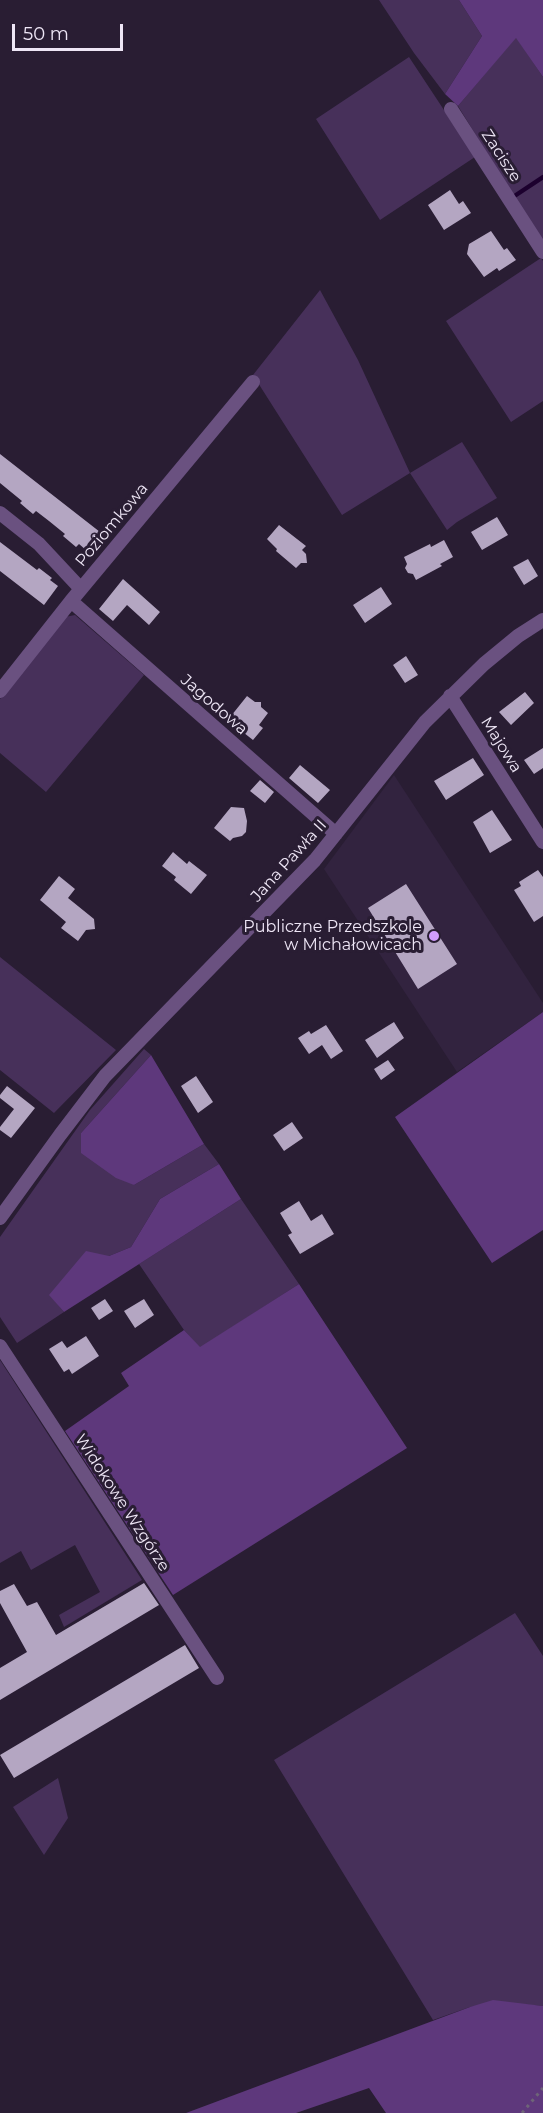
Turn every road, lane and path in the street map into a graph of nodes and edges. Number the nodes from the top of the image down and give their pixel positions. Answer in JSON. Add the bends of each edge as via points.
{"nodes":[{"id":1,"x":451,"y":109,"type":"dead end"},
{"id":2,"x":543,"y":252,"type":"edge"},
{"id":3,"x":253,"y":382,"type":"dead end"},
{"id":4,"x":0,"y":513,"type":"edge"},
{"id":5,"x":81,"y":589,"type":"junction"},
{"id":6,"x":71,"y":601,"type":"junction"},
{"id":7,"x":543,"y":620,"type":"edge"},
{"id":8,"x":0,"y":691,"type":"edge"},
{"id":9,"x":450,"y":696,"type":"junction"},
{"id":10,"x":336,"y":834,"type":"junction"},
{"id":11,"x":543,"y":842,"type":"edge"},
{"id":12,"x":0,"y":1218,"type":"edge"},
{"id":13,"x":0,"y":1346,"type":"edge"},
{"id":14,"x":217,"y":1678,"type":"dead end"},
{"id":15,"x":543,"y":2088,"type":"edge"},
{"id":16,"x":522,"y":2113,"type":"edge"}],
"edges":[{"from":1,"to":2,"type":"street","name":"Zacisze"},
{"from":3,"to":5,"type":"street","name":"Poziomkowa"},
{"from":4,"to":5,"type":"street","via":[[39,544]]},
{"from":5,"to":6,"type":"street","name":"Poziomkowa"},
{"from":6,"to":8,"type":"street","name":"Poziomkowa"},
{"from":6,"to":10,"type":"street","name":"Jagodowa"},
{"from":7,"to":9,"type":"street","name":"Jana Pawła II","via":[[518,636]]},
{"from":9,"to":10,"type":"street","name":"Jana Pawła II","via":[[424,722]]},
{"from":9,"to":11,"type":"street","name":"Majowa"},
{"from":10,"to":12,"type":"street","name":"Jana Pawła II","via":[[263,916],[105,1076]]},
{"from":13,"to":14,"type":"street","name":"Widokowe Wzgórze"},
{"from":15,"to":16,"type":"path"}]}
